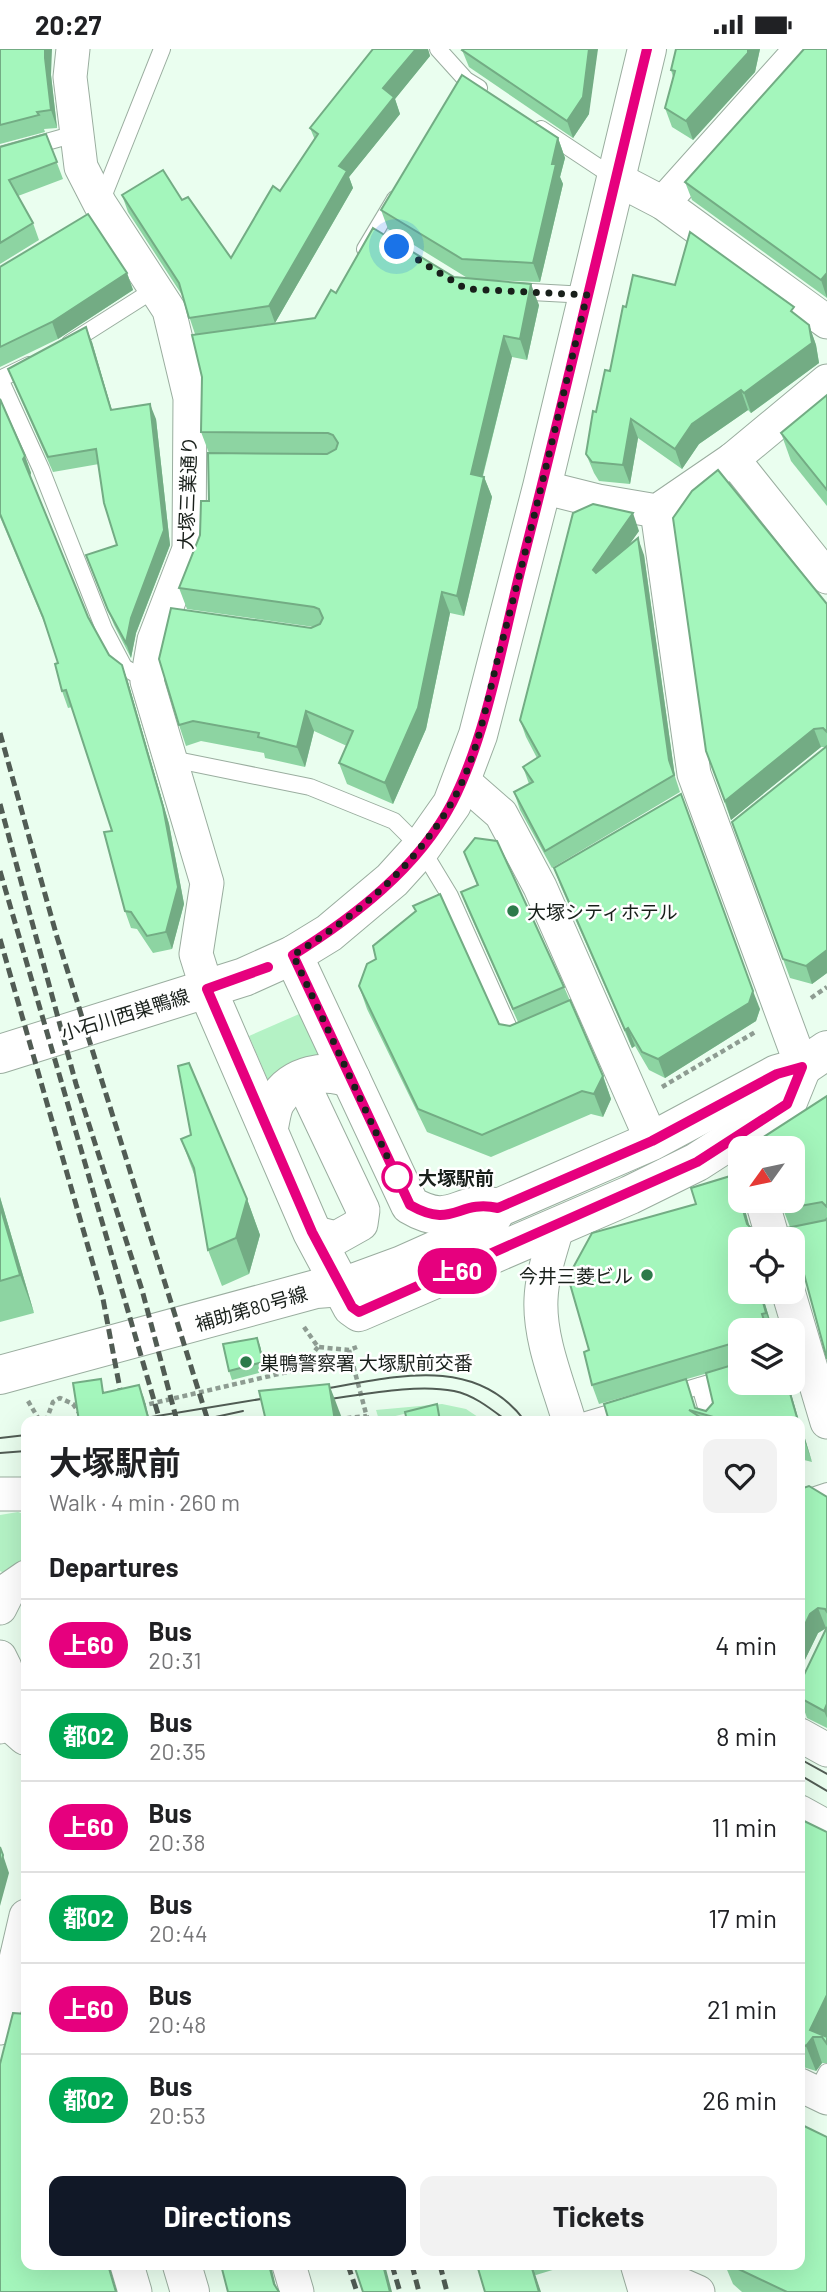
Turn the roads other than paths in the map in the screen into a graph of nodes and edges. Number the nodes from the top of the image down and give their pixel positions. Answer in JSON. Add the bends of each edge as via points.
{"nodes":[{"id":1,"x":74,"y":49,"type":"edge"},
{"id":2,"x":162,"y":49,"type":"edge"},
{"id":3,"x":438,"y":49,"type":"edge"},
{"id":4,"x":647,"y":49,"type":"edge"},
{"id":5,"x":801,"y":49,"type":"edge"},
{"id":6,"x":488,"y":94,"type":"edge"},
{"id":7,"x":532,"y":123,"type":"edge"},
{"id":8,"x":75,"y":134,"type":"junction"},
{"id":9,"x":0,"y":155,"type":"edge"},
{"id":10,"x":615,"y":178,"type":"junction"},
{"id":11,"x":402,"y":186,"type":"edge"},
{"id":12,"x":663,"y":203,"type":"junction"},
{"id":13,"x":100,"y":212,"type":"junction"},
{"id":14,"x":352,"y":269,"type":"edge"},
{"id":15,"x":155,"y":289,"type":"junction"},
{"id":16,"x":491,"y":290,"type":"edge"},
{"id":17,"x":587,"y":295,"type":"junction"},
{"id":18,"x":827,"y":322,"type":"edge"},
{"id":19,"x":827,"y":381,"type":"edge"},
{"id":20,"x":733,"y":459,"type":"junction"},
{"id":21,"x":542,"y":487,"type":"junction"},
{"id":22,"x":656,"y":511,"type":"junction"},
{"id":23,"x":827,"y":577,"type":"edge"},
{"id":24,"x":147,"y":681,"type":"junction"},
{"id":25,"x":172,"y":759,"type":"junction"},
{"id":26,"x":462,"y":780,"type":"junction"},
{"id":27,"x":421,"y":848,"type":"junction"},
{"id":28,"x":293,"y":955,"type":"junction"},
{"id":29,"x":207,"y":989,"type":"junction"},
{"id":30,"x":536,"y":1029,"type":"edge"},
{"id":31,"x":0,"y":1054,"type":"edge"},
{"id":32,"x":814,"y":1058,"type":"edge"},
{"id":33,"x":301,"y":1079,"type":"junction"},
{"id":34,"x":351,"y":1079,"type":"junction"},
{"id":35,"x":269,"y":1127,"type":"junction"},
{"id":36,"x":751,"y":1136,"type":"edge"},
{"id":37,"x":652,"y":1141,"type":"junction"},
{"id":38,"x":728,"y":1149,"type":"edge"},
{"id":39,"x":410,"y":1205,"type":"junction"},
{"id":40,"x":498,"y":1208,"type":"junction"},
{"id":41,"x":558,"y":1225,"type":"junction"},
{"id":42,"x":312,"y":1232,"type":"junction"},
{"id":43,"x":402,"y":1265,"type":"junction"},
{"id":44,"x":342,"y":1287,"type":"junction"},
{"id":45,"x":805,"y":1370,"type":"edge"},
{"id":46,"x":0,"y":1375,"type":"edge"},
{"id":47,"x":728,"y":1378,"type":"edge"},
{"id":48,"x":700,"y":1386,"type":"junction"},
{"id":49,"x":568,"y":1416,"type":"edge"},
{"id":50,"x":600,"y":1416,"type":"edge"},
{"id":51,"x":709,"y":1416,"type":"edge"},
{"id":52,"x":827,"y":1422,"type":"edge"},
{"id":53,"x":827,"y":1491,"type":"edge"},
{"id":54,"x":0,"y":1494,"type":"edge"},
{"id":55,"x":21,"y":1494,"type":"edge"},
{"id":56,"x":805,"y":1498,"type":"edge"},
{"id":57,"x":21,"y":1580,"type":"edge"},
{"id":58,"x":0,"y":1608,"type":"edge"},
{"id":59,"x":0,"y":1657,"type":"edge"},
{"id":60,"x":11,"y":1727,"type":"edge"},
{"id":61,"x":805,"y":1738,"type":"edge"},
{"id":62,"x":827,"y":1751,"type":"edge"},
{"id":63,"x":805,"y":1815,"type":"edge"},
{"id":64,"x":827,"y":1827,"type":"edge"},
{"id":65,"x":21,"y":1938,"type":"edge"},
{"id":66,"x":0,"y":2028,"type":"edge"},
{"id":67,"x":128,"y":2270,"type":"edge"},
{"id":68,"x":183,"y":2270,"type":"edge"},
{"id":69,"x":290,"y":2270,"type":"edge"},
{"id":70,"x":643,"y":2274,"type":"edge"},
{"id":71,"x":135,"y":2292,"type":"edge"},
{"id":72,"x":190,"y":2292,"type":"edge"},
{"id":73,"x":297,"y":2292,"type":"edge"},
{"id":74,"x":698,"y":2292,"type":"edge"}],
"edges":[{"from":1,"to":8,"type":"street","name":"大塚三業通り","via":[[70,77]]},
{"from":2,"to":13,"type":"lane"},
{"from":3,"to":6,"type":"lane","via":[[463,86]]},
{"from":4,"to":10,"type":"street","name":"小石川西巣鴨線"},
{"from":5,"to":12,"type":"street"},
{"from":7,"to":10,"type":"lane"},
{"from":8,"to":9,"type":"lane"},
{"from":8,"to":13,"type":"street","name":"大塚三業通り","via":[[81,167]]},
{"from":10,"to":12,"type":"street"},
{"from":10,"to":17,"type":"street","name":"小石川西巣鴨線"},
{"from":11,"to":14,"type":"lane","via":[[380,237]]},
{"from":12,"to":18,"type":"street"},
{"from":13,"to":15,"type":"street","name":"大塚三業通り"},
{"from":15,"to":24,"type":"street","name":"大塚三業通り","via":[[186,347],[195,463],[189,549],[174,615]]},
{"from":15,"to":24,"type":"lane","via":[[63,348],[0,379],[104,629],[124,667]]},
{"from":16,"to":17,"type":"lane"},
{"from":17,"to":21,"type":"street","name":"小石川西巣鴨線"},
{"from":19,"to":20,"type":"street"},
{"from":20,"to":22,"type":"street"},
{"from":20,"to":23,"type":"street"},
{"from":21,"to":22,"type":"street"},
{"from":21,"to":26,"type":"street","name":"小石川西巣鴨線","via":[[478,735]]},
{"from":22,"to":32,"type":"street","via":[[695,796],[724,839],[783,1013]]},
{"from":24,"to":25,"type":"street"},
{"from":25,"to":27,"type":"lane","via":[[310,787],[387,817]]},
{"from":25,"to":29,"type":"street","via":[[207,883],[196,954]]},
{"from":26,"to":27,"type":"street","name":"小石川西巣鴨線","via":[[452,804]]},
{"from":26,"to":37,"type":"street","via":[[501,814],[545,884],[587,1007]]},
{"from":27,"to":28,"type":"street","name":"小石川西巣鴨線","via":[[359,910]]},
{"from":27,"to":30,"type":"lane","via":[[450,896],[514,1039]]},
{"from":28,"to":29,"type":"street","name":"小石川西巣鴨線"},
{"from":28,"to":34,"type":"street"},
{"from":29,"to":31,"type":"street","name":"小石川西巣鴨線"},
{"from":29,"to":35,"type":"street"},
{"from":32,"to":36,"type":"street","via":[[787,1104]]},
{"from":32,"to":37,"type":"street","name":"補助第80号線"},
{"from":33,"to":34,"type":"street","via":[[328,1071]]},
{"from":33,"to":35,"type":"street","via":[[276,1100]]},
{"from":33,"to":42,"type":"street","via":[[363,1210],[361,1224],[337,1238]]},
{"from":34,"to":39,"type":"street"},
{"from":35,"to":42,"type":"street"},
{"from":37,"to":40,"type":"street","name":"補助第80号線"},
{"from":38,"to":41,"type":"street"},
{"from":39,"to":40,"type":"street","via":[[444,1217],[478,1204]]},
{"from":39,"to":43,"type":"street","via":[[415,1247]]},
{"from":40,"to":43,"type":"street","name":"補助第80号線","via":[[485,1228]]},
{"from":41,"to":44,"type":"street","via":[[371,1309],[359,1312],[352,1307]]},
{"from":41,"to":49,"type":"street","via":[[541,1308]]},
{"from":42,"to":44,"type":"street"},
{"from":43,"to":44,"type":"street","name":"補助第80号線"},
{"from":44,"to":46,"type":"street","name":"補助第80号線","via":[[316,1289]]},
{"from":45,"to":52,"type":"street"},
{"from":47,"to":48,"type":"lane"},
{"from":48,"to":50,"type":"lane"},
{"from":48,"to":51,"type":"lane"},
{"from":53,"to":56,"type":"lane"},
{"from":54,"to":55,"type":"street"},
{"from":57,"to":58,"type":"street","via":[[10,1588]]},
{"from":59,"to":60,"type":"street","via":[[11,1680]]},
{"from":61,"to":62,"type":"street"},
{"from":63,"to":64,"type":"street"},
{"from":65,"to":66,"type":"street"},
{"from":67,"to":71,"type":"street"},
{"from":68,"to":72,"type":"street"},
{"from":69,"to":73,"type":"street"},
{"from":70,"to":74,"type":"street"}]}
